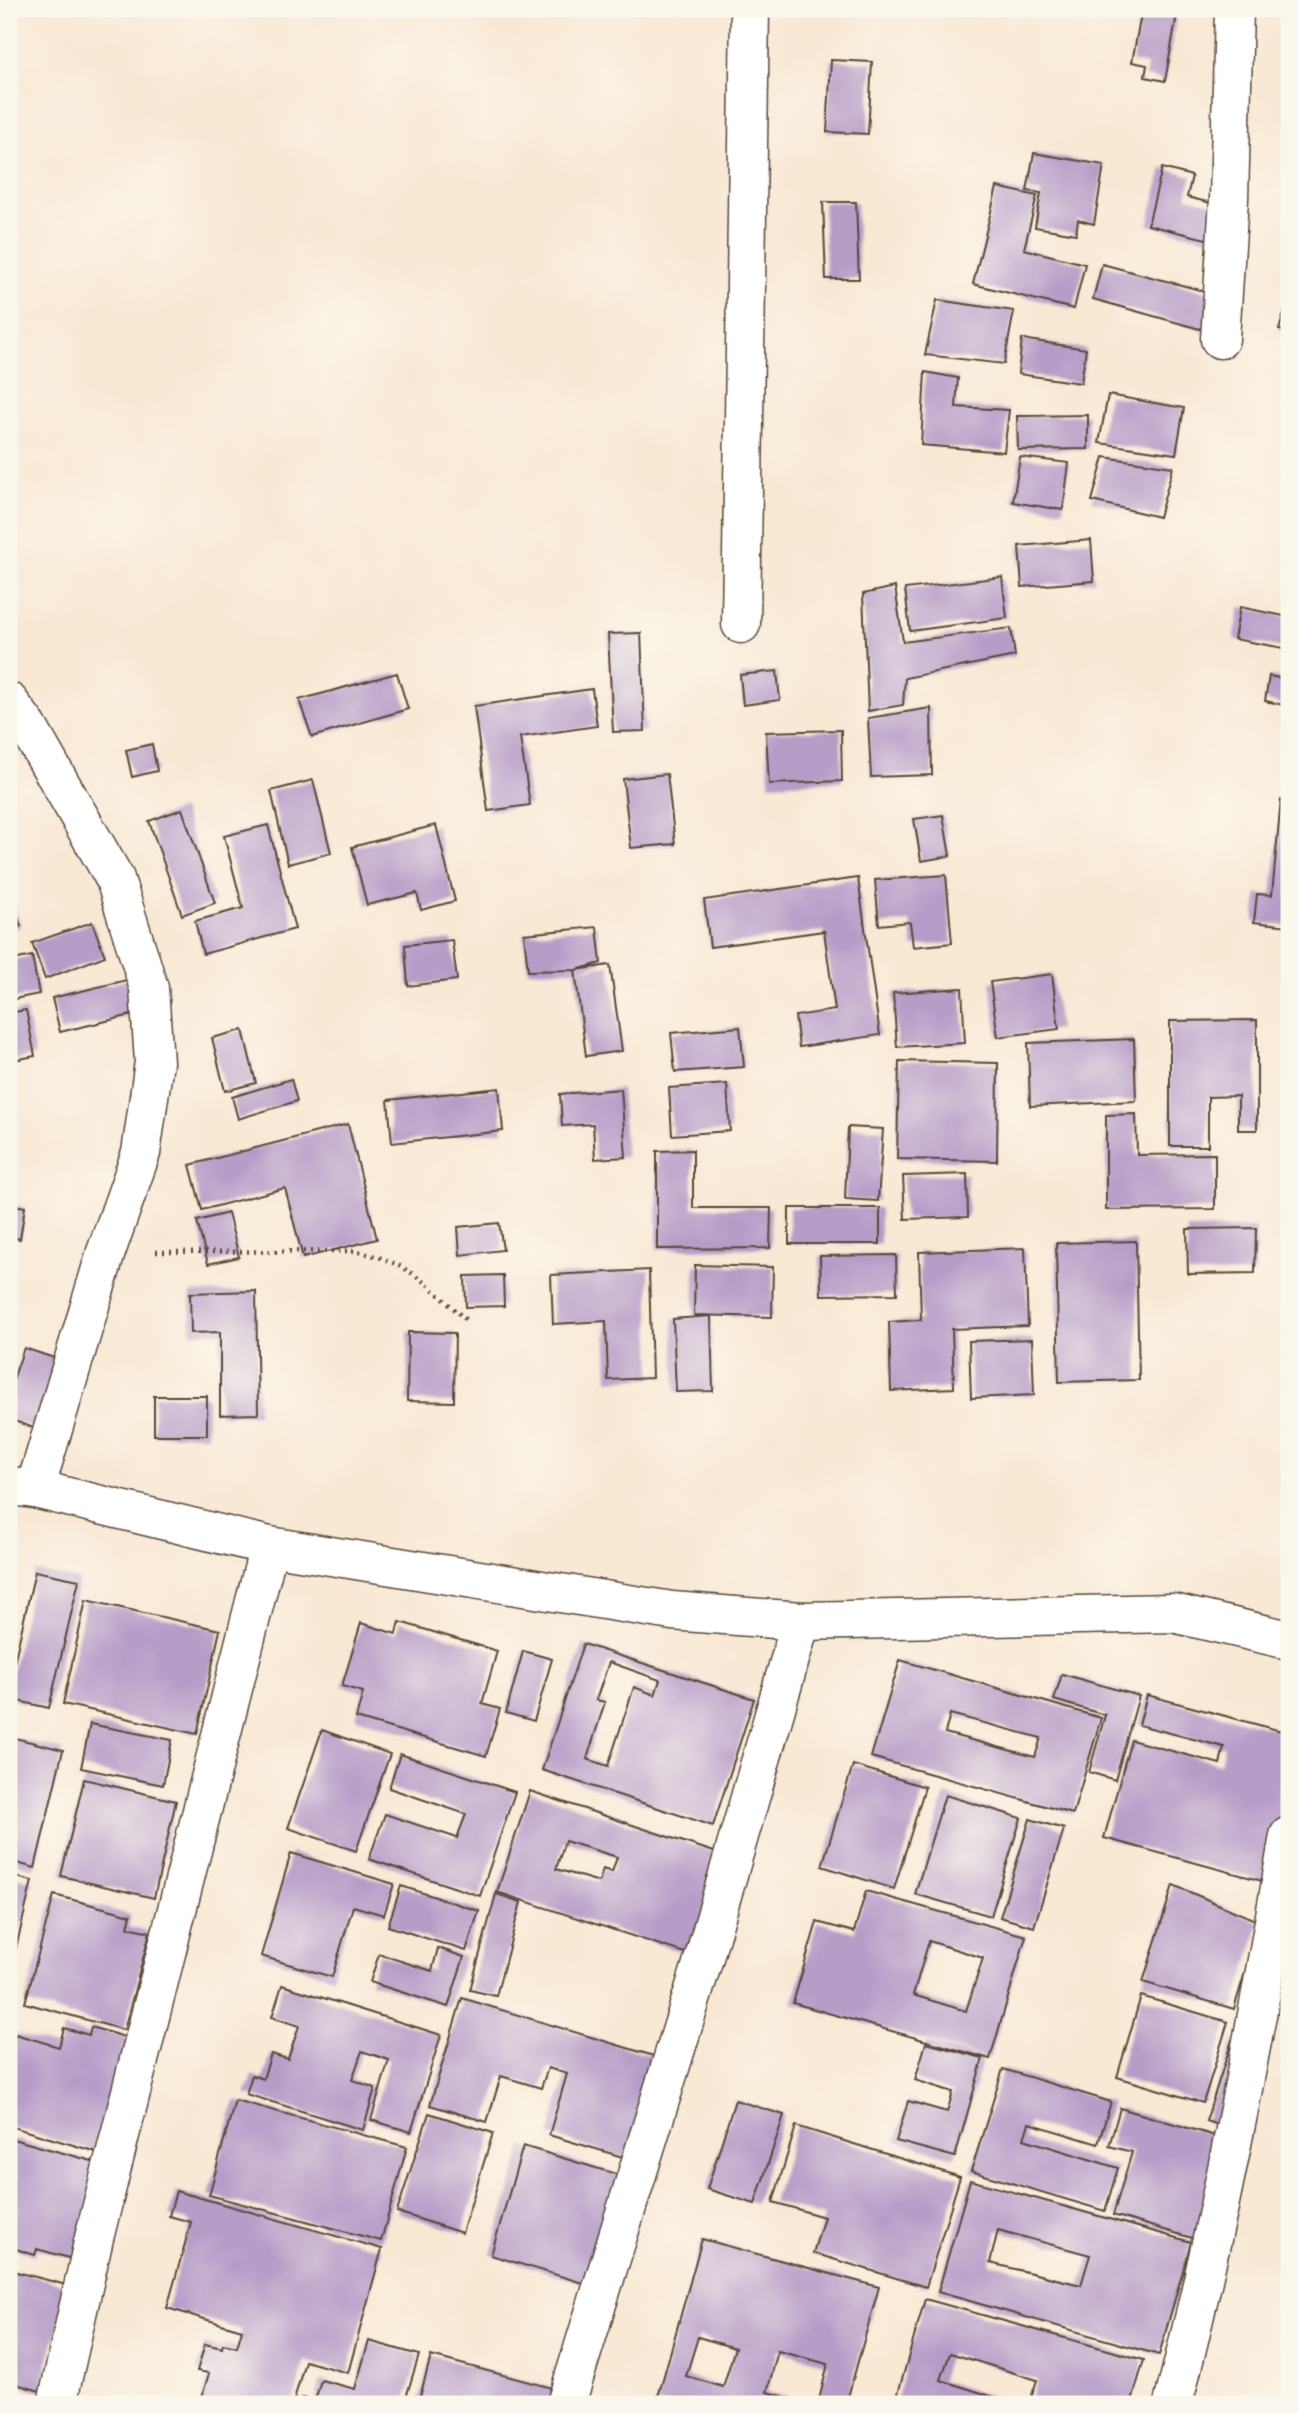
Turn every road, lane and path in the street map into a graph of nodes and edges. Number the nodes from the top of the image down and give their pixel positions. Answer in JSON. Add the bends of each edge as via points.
{"nodes":[{"id":1,"x":750,"y":9,"type":"edge"},
{"id":2,"x":1234,"y":9,"type":"edge"},
{"id":3,"x":1220,"y":339,"type":"dead end"},
{"id":4,"x":741,"y":624,"type":"dead end"},
{"id":5,"x":9,"y":673,"type":"edge"},
{"id":6,"x":18,"y":714,"type":"edge"},
{"id":7,"x":106,"y":1252,"type":"junction"},
{"id":8,"x":467,"y":1321,"type":"dead end"},
{"id":9,"x":22,"y":1488,"type":"edge"},
{"id":10,"x":269,"y":1546,"type":"junction"},
{"id":11,"x":801,"y":1620,"type":"junction"},
{"id":12,"x":1289,"y":1640,"type":"edge"},
{"id":13,"x":1289,"y":1836,"type":"edge"},
{"id":14,"x":57,"y":2404,"type":"edge"},
{"id":15,"x":566,"y":2404,"type":"edge"},
{"id":16,"x":1173,"y":2404,"type":"edge"}],
"edges":[{"from":1,"to":4,"type":"street"},
{"from":2,"to":3,"type":"street"},
{"from":5,"to":6,"type":"street"},
{"from":6,"to":7,"type":"street","via":[[115,878],[149,988],[154,1062],[141,1153]]},
{"from":7,"to":8,"type":"path","via":[[373,1254],[419,1276]]},
{"from":7,"to":9,"type":"street"},
{"from":9,"to":10,"type":"street"},
{"from":10,"to":11,"type":"street","via":[[672,1611]]},
{"from":10,"to":14,"type":"street","via":[[97,2224]]},
{"from":11,"to":12,"type":"street","via":[[1173,1613]]},
{"from":11,"to":15,"type":"street","via":[[703,1961]]},
{"from":13,"to":16,"type":"street","via":[[1208,2261]]}]}
